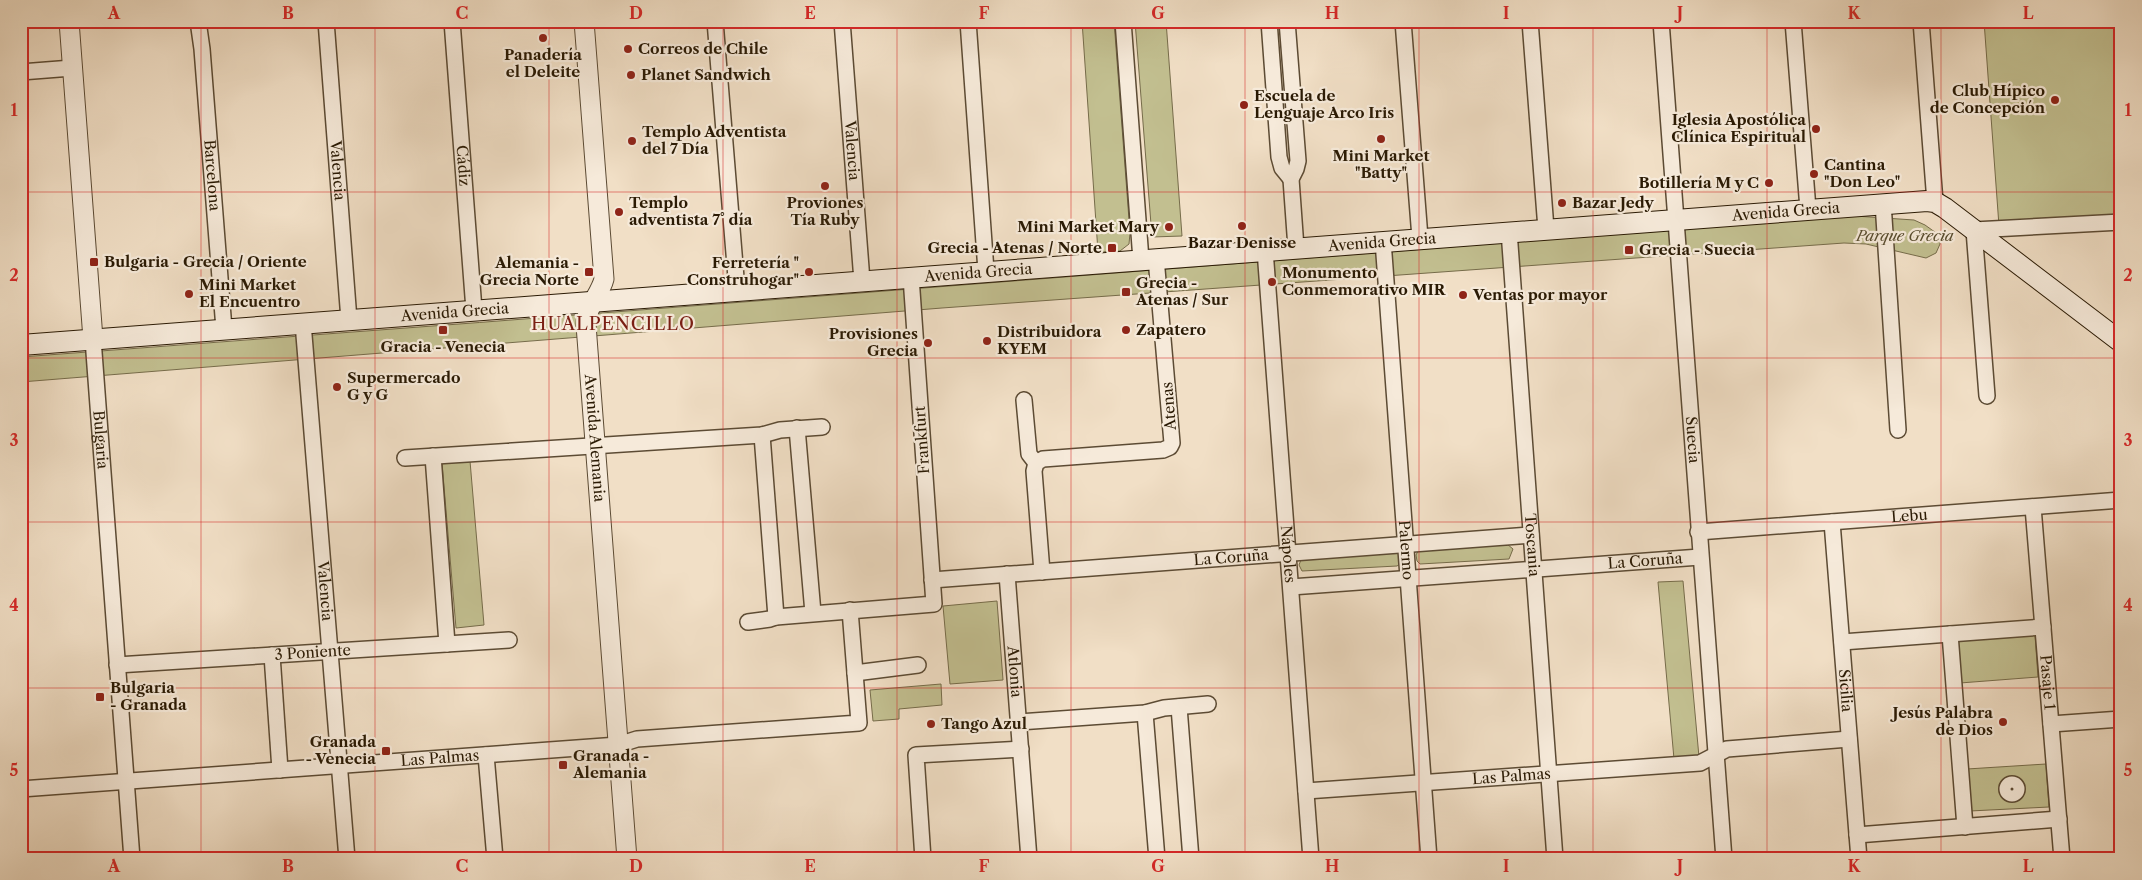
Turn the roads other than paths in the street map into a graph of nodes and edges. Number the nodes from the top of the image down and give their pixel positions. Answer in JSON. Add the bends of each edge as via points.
{"nodes":[{"id":1,"x":69,"y":21,"type":"edge"},
{"id":2,"x":198,"y":21,"type":"edge"},
{"id":3,"x":326,"y":21,"type":"edge"},
{"id":4,"x":452,"y":21,"type":"edge"},
{"id":5,"x":584,"y":21,"type":"edge"},
{"id":6,"x":715,"y":21,"type":"edge"},
{"id":7,"x":842,"y":21,"type":"edge"},
{"id":8,"x":968,"y":21,"type":"edge"},
{"id":9,"x":1123,"y":21,"type":"edge"},
{"id":10,"x":1270,"y":21,"type":"edge"},
{"id":11,"x":1288,"y":21,"type":"edge"},
{"id":12,"x":1404,"y":21,"type":"edge"},
{"id":13,"x":1530,"y":21,"type":"edge"},
{"id":14,"x":1661,"y":21,"type":"edge"},
{"id":15,"x":1794,"y":21,"type":"edge"},
{"id":16,"x":1921,"y":21,"type":"edge"},
{"id":17,"x":72,"y":68,"type":"junction"},
{"id":18,"x":21,"y":72,"type":"edge"},
{"id":19,"x":1291,"y":179,"type":"junction"},
{"id":20,"x":1935,"y":202,"type":"junction"},
{"id":21,"x":1883,"y":203,"type":"junction"},
{"id":22,"x":1808,"y":209,"type":"junction"},
{"id":23,"x":1676,"y":219,"type":"junction"},
{"id":24,"x":2121,"y":222,"type":"edge"},
{"id":25,"x":1546,"y":229,"type":"junction"},
{"id":26,"x":1974,"y":230,"type":"junction"},
{"id":27,"x":1509,"y":232,"type":"junction"},
{"id":28,"x":1420,"y":238,"type":"junction"},
{"id":29,"x":1383,"y":241,"type":"junction"},
{"id":30,"x":1296,"y":248,"type":"junction"},
{"id":31,"x":1265,"y":250,"type":"junction"},
{"id":32,"x":1148,"y":259,"type":"junction"},
{"id":33,"x":986,"y":271,"type":"junction"},
{"id":34,"x":911,"y":277,"type":"junction"},
{"id":35,"x":862,"y":281,"type":"junction"},
{"id":36,"x":737,"y":290,"type":"junction"},
{"id":37,"x":594,"y":301,"type":"junction"},
{"id":38,"x":474,"y":310,"type":"junction"},
{"id":39,"x":349,"y":320,"type":"junction"},
{"id":40,"x":303,"y":323,"type":"junction"},
{"id":41,"x":224,"y":329,"type":"junction"},
{"id":42,"x":93,"y":339,"type":"junction"},
{"id":43,"x":2121,"y":342,"type":"edge"},
{"id":44,"x":21,"y":344,"type":"edge"},
{"id":45,"x":1987,"y":396,"type":"dead end"},
{"id":46,"x":1024,"y":400,"type":"dead end"},
{"id":47,"x":822,"y":427,"type":"dead end"},
{"id":48,"x":797,"y":428,"type":"junction"},
{"id":49,"x":1898,"y":430,"type":"dead end"},
{"id":50,"x":762,"y":435,"type":"junction"},
{"id":51,"x":595,"y":447,"type":"junction"},
{"id":52,"x":433,"y":456,"type":"junction"},
{"id":53,"x":405,"y":458,"type":"dead end"},
{"id":54,"x":1036,"y":463,"type":"junction"},
{"id":55,"x":2121,"y":500,"type":"edge"},
{"id":56,"x":2033,"y":507,"type":"junction"},
{"id":57,"x":1832,"y":522,"type":"junction"},
{"id":58,"x":1698,"y":532,"type":"junction"},
{"id":59,"x":1532,"y":535,"type":"junction"},
{"id":60,"x":1406,"y":544,"type":"junction"},
{"id":61,"x":1288,"y":553,"type":"junction"},
{"id":62,"x":1700,"y":558,"type":"junction"},
{"id":63,"x":1534,"y":570,"type":"junction"},
{"id":64,"x":1042,"y":572,"type":"junction"},
{"id":65,"x":1007,"y":574,"type":"junction"},
{"id":66,"x":1408,"y":579,"type":"junction"},
{"id":67,"x":932,"y":580,"type":"junction"},
{"id":68,"x":1291,"y":587,"type":"junction"},
{"id":69,"x":850,"y":610,"type":"junction"},
{"id":70,"x":813,"y":613,"type":"junction"},
{"id":71,"x":776,"y":616,"type":"junction"},
{"id":72,"x":748,"y":622,"type":"dead end"},
{"id":73,"x":2043,"y":627,"type":"junction"},
{"id":74,"x":1950,"y":634,"type":"junction"},
{"id":75,"x":509,"y":640,"type":"dead end"},
{"id":76,"x":1842,"y":642,"type":"junction"},
{"id":77,"x":448,"y":644,"type":"junction"},
{"id":78,"x":328,"y":652,"type":"junction"},
{"id":79,"x":272,"y":655,"type":"junction"},
{"id":80,"x":117,"y":665,"type":"junction"},
{"id":81,"x":918,"y":665,"type":"dead end"},
{"id":82,"x":855,"y":673,"type":"junction"},
{"id":83,"x":1208,"y":704,"type":"dead end"},
{"id":84,"x":1178,"y":707,"type":"junction"},
{"id":85,"x":1145,"y":713,"type":"junction"},
{"id":86,"x":2121,"y":719,"type":"edge"},
{"id":87,"x":1019,"y":722,"type":"junction"},
{"id":88,"x":2051,"y":724,"type":"junction"},
{"id":89,"x":1849,"y":738,"type":"junction"},
{"id":90,"x":618,"y":745,"type":"junction"},
{"id":91,"x":1021,"y":749,"type":"junction"},
{"id":92,"x":486,"y":755,"type":"junction"},
{"id":93,"x":1716,"y":757,"type":"junction"},
{"id":94,"x":338,"y":766,"type":"junction"},
{"id":95,"x":280,"y":770,"type":"junction"},
{"id":96,"x":1549,"y":773,"type":"junction"},
{"id":97,"x":126,"y":781,"type":"junction"},
{"id":98,"x":1423,"y":783,"type":"junction"},
{"id":99,"x":21,"y":789,"type":"edge"},
{"id":100,"x":1306,"y":791,"type":"junction"},
{"id":101,"x":2059,"y":819,"type":"junction"},
{"id":102,"x":1965,"y":827,"type":"junction"},
{"id":103,"x":1857,"y":835,"type":"junction"},
{"id":104,"x":132,"y":859,"type":"edge"},
{"id":105,"x":347,"y":859,"type":"edge"},
{"id":106,"x":495,"y":859,"type":"edge"},
{"id":107,"x":627,"y":859,"type":"edge"},
{"id":108,"x":923,"y":859,"type":"edge"},
{"id":109,"x":1029,"y":859,"type":"edge"},
{"id":110,"x":1157,"y":859,"type":"edge"},
{"id":111,"x":1191,"y":859,"type":"edge"},
{"id":112,"x":1311,"y":859,"type":"edge"},
{"id":113,"x":1429,"y":859,"type":"edge"},
{"id":114,"x":1555,"y":859,"type":"edge"},
{"id":115,"x":1724,"y":859,"type":"edge"},
{"id":116,"x":1858,"y":859,"type":"edge"},
{"id":117,"x":2062,"y":859,"type":"edge"}],
"edges":[{"from":1,"to":17,"type":"street","name":"Bulgaria"},
{"from":2,"to":41,"type":"street","name":"Barcelona"},
{"from":3,"to":39,"type":"street","name":"Valencia"},
{"from":4,"to":38,"type":"street","name":"Cádiz"},
{"from":5,"to":37,"type":"street","name":"Avenida Alemania","via":[[604,274]]},
{"from":6,"to":36,"type":"street"},
{"from":7,"to":35,"type":"street","name":"Valencia"},
{"from":8,"to":33,"type":"street"},
{"from":9,"to":32,"type":"street","name":"Atenas"},
{"from":10,"to":19,"type":"street","via":[[1279,157],[1282,168]]},
{"from":11,"to":19,"type":"street","via":[[1298,161]]},
{"from":12,"to":28,"type":"street"},
{"from":13,"to":25,"type":"street"},
{"from":14,"to":23,"type":"street","name":"Suecia"},
{"from":15,"to":22,"type":"street"},
{"from":16,"to":20,"type":"street"},
{"from":17,"to":18,"type":"street"},
{"from":17,"to":42,"type":"street","name":"Bulgaria"},
{"from":19,"to":30,"type":"street"},
{"from":20,"to":21,"type":"main road","name":"Avenida Grecia"},
{"from":20,"to":26,"type":"main road"},
{"from":21,"to":22,"type":"main road","name":"Avenida Grecia"},
{"from":21,"to":49,"type":"street"},
{"from":22,"to":23,"type":"main road","name":"Avenida Grecia"},
{"from":23,"to":25,"type":"main road","name":"Avenida Grecia"},
{"from":23,"to":58,"type":"street","name":"Suecia"},
{"from":24,"to":26,"type":"street"},
{"from":25,"to":27,"type":"main road","name":"Avenida Grecia"},
{"from":26,"to":43,"type":"main road"},
{"from":26,"to":45,"type":"street"},
{"from":27,"to":28,"type":"main road","name":"Avenida Grecia"},
{"from":27,"to":59,"type":"street","name":"Toscania"},
{"from":28,"to":29,"type":"main road","name":"Avenida Grecia"},
{"from":29,"to":30,"type":"main road","name":"Avenida Grecia"},
{"from":29,"to":60,"type":"street","name":"Palermo"},
{"from":30,"to":31,"type":"main road","name":"Avenida Grecia"},
{"from":31,"to":32,"type":"main road","name":"Avenida Grecia"},
{"from":31,"to":61,"type":"street","name":"Nápoles"},
{"from":32,"to":33,"type":"main road","name":"Avenida Grecia"},
{"from":32,"to":54,"type":"street","name":"Atenas","via":[[1172,439],[1170,447],[1043,459]]},
{"from":33,"to":34,"type":"main road","name":"Avenida Grecia"},
{"from":34,"to":35,"type":"main road","name":"Avenida Grecia"},
{"from":34,"to":67,"type":"street","name":"Frankfurt"},
{"from":35,"to":36,"type":"main road","name":"Avenida Grecia"},
{"from":36,"to":37,"type":"main road","name":"Avenida Grecia"},
{"from":37,"to":38,"type":"main road","name":"Avenida Grecia"},
{"from":37,"to":51,"type":"street","name":"Avenida Alemania","via":[[587,314],[586,325]]},
{"from":38,"to":39,"type":"main road","name":"Avenida Grecia"},
{"from":39,"to":40,"type":"main road","name":"Avenida Grecia"},
{"from":40,"to":41,"type":"main road","name":"Avenida Grecia"},
{"from":40,"to":78,"type":"street","name":"Valencia"},
{"from":41,"to":42,"type":"main road","name":"Avenida Grecia"},
{"from":42,"to":44,"type":"main road","name":"Avenida Grecia"},
{"from":42,"to":80,"type":"street","name":"Bulgaria"},
{"from":46,"to":54,"type":"street","via":[[1029,454]]},
{"from":47,"to":48,"type":"street"},
{"from":48,"to":50,"type":"street"},
{"from":48,"to":70,"type":"street"},
{"from":50,"to":51,"type":"street"},
{"from":50,"to":71,"type":"street"},
{"from":51,"to":52,"type":"street"},
{"from":51,"to":90,"type":"street","name":"Avenida Alemania"},
{"from":52,"to":53,"type":"street"},
{"from":52,"to":77,"type":"street"},
{"from":54,"to":64,"type":"street"},
{"from":55,"to":56,"type":"street","name":"Lebu"},
{"from":56,"to":57,"type":"street","name":"Lebu"},
{"from":56,"to":73,"type":"street","name":"Pasaje 1"},
{"from":57,"to":58,"type":"street","name":"Lebu"},
{"from":57,"to":76,"type":"street","name":"Sicilia"},
{"from":58,"to":62,"type":"street","name":"Suecia"},
{"from":59,"to":60,"type":"street","name":"La Coruña"},
{"from":59,"to":63,"type":"street","name":"Toscania"},
{"from":60,"to":61,"type":"street","name":"La Coruña"},
{"from":60,"to":66,"type":"street","name":"Palermo"},
{"from":61,"to":64,"type":"street","name":"La Coruña"},
{"from":61,"to":68,"type":"street","name":"Nápoles"},
{"from":62,"to":63,"type":"street","name":"La Coruña"},
{"from":62,"to":93,"type":"street","name":"Suecia"},
{"from":63,"to":66,"type":"street","name":"La Coruña"},
{"from":63,"to":96,"type":"street","name":"Toscania"},
{"from":64,"to":65,"type":"street","name":"La Coruña"},
{"from":65,"to":67,"type":"street","name":"La Coruña"},
{"from":65,"to":87,"type":"street","name":"Atlonia"},
{"from":66,"to":68,"type":"street","name":"La Coruña"},
{"from":66,"to":98,"type":"street","name":"Palermo"},
{"from":67,"to":69,"type":"street","name":"Frankfurt","via":[[934,604]]},
{"from":68,"to":100,"type":"street","name":"Nápoles"},
{"from":69,"to":70,"type":"street"},
{"from":69,"to":82,"type":"street"},
{"from":70,"to":71,"type":"street"},
{"from":71,"to":72,"type":"street"},
{"from":73,"to":74,"type":"street"},
{"from":73,"to":88,"type":"street","name":"Pasaje 1"},
{"from":74,"to":76,"type":"street"},
{"from":74,"to":102,"type":"street"},
{"from":75,"to":77,"type":"street","name":"3 Poniente"},
{"from":76,"to":89,"type":"street","name":"Sicilia"},
{"from":77,"to":78,"type":"street","name":"3 Poniente"},
{"from":78,"to":79,"type":"street","name":"3 Poniente"},
{"from":78,"to":94,"type":"street","name":"Valencia"},
{"from":79,"to":80,"type":"street","name":"3 Poniente"},
{"from":79,"to":95,"type":"street"},
{"from":80,"to":97,"type":"street","name":"Bulgaria"},
{"from":81,"to":82,"type":"street"},
{"from":82,"to":90,"type":"street","name":"Las Palmas","via":[[859,723],[637,739]]},
{"from":83,"to":84,"type":"street"},
{"from":84,"to":85,"type":"street"},
{"from":84,"to":111,"type":"street"},
{"from":85,"to":87,"type":"street"},
{"from":85,"to":110,"type":"street"},
{"from":86,"to":88,"type":"street"},
{"from":87,"to":91,"type":"street","name":"Atlonia"},
{"from":88,"to":101,"type":"street","name":"Pasaje 1"},
{"from":89,"to":93,"type":"street","name":"Las Palmas","via":[[1727,749]]},
{"from":89,"to":103,"type":"street","name":"Sicilia"},
{"from":90,"to":92,"type":"street","name":"Las Palmas"},
{"from":90,"to":107,"type":"street","name":"Avenida Alemania"},
{"from":91,"to":108,"type":"street","via":[[916,755]]},
{"from":91,"to":109,"type":"street","name":"Atlonia"},
{"from":92,"to":94,"type":"street","name":"Las Palmas"},
{"from":92,"to":106,"type":"street"},
{"from":93,"to":96,"type":"street","name":"Las Palmas","via":[[1700,763]]},
{"from":93,"to":115,"type":"street","name":"Suecia"},
{"from":94,"to":95,"type":"street","name":"Las Palmas"},
{"from":94,"to":105,"type":"street","name":"Valencia"},
{"from":95,"to":97,"type":"street","name":"Las Palmas"},
{"from":96,"to":98,"type":"street","name":"Las Palmas"},
{"from":96,"to":114,"type":"street","name":"Toscania"},
{"from":97,"to":99,"type":"street","name":"Las Palmas"},
{"from":97,"to":104,"type":"street","name":"Bulgaria"},
{"from":98,"to":100,"type":"street","name":"Las Palmas"},
{"from":98,"to":113,"type":"street","name":"Palermo"},
{"from":100,"to":112,"type":"street","name":"Nápoles"},
{"from":101,"to":102,"type":"street"},
{"from":101,"to":117,"type":"street","name":"Pasaje 1"},
{"from":102,"to":103,"type":"street"},
{"from":103,"to":116,"type":"street","name":"Sicilia"}]}
